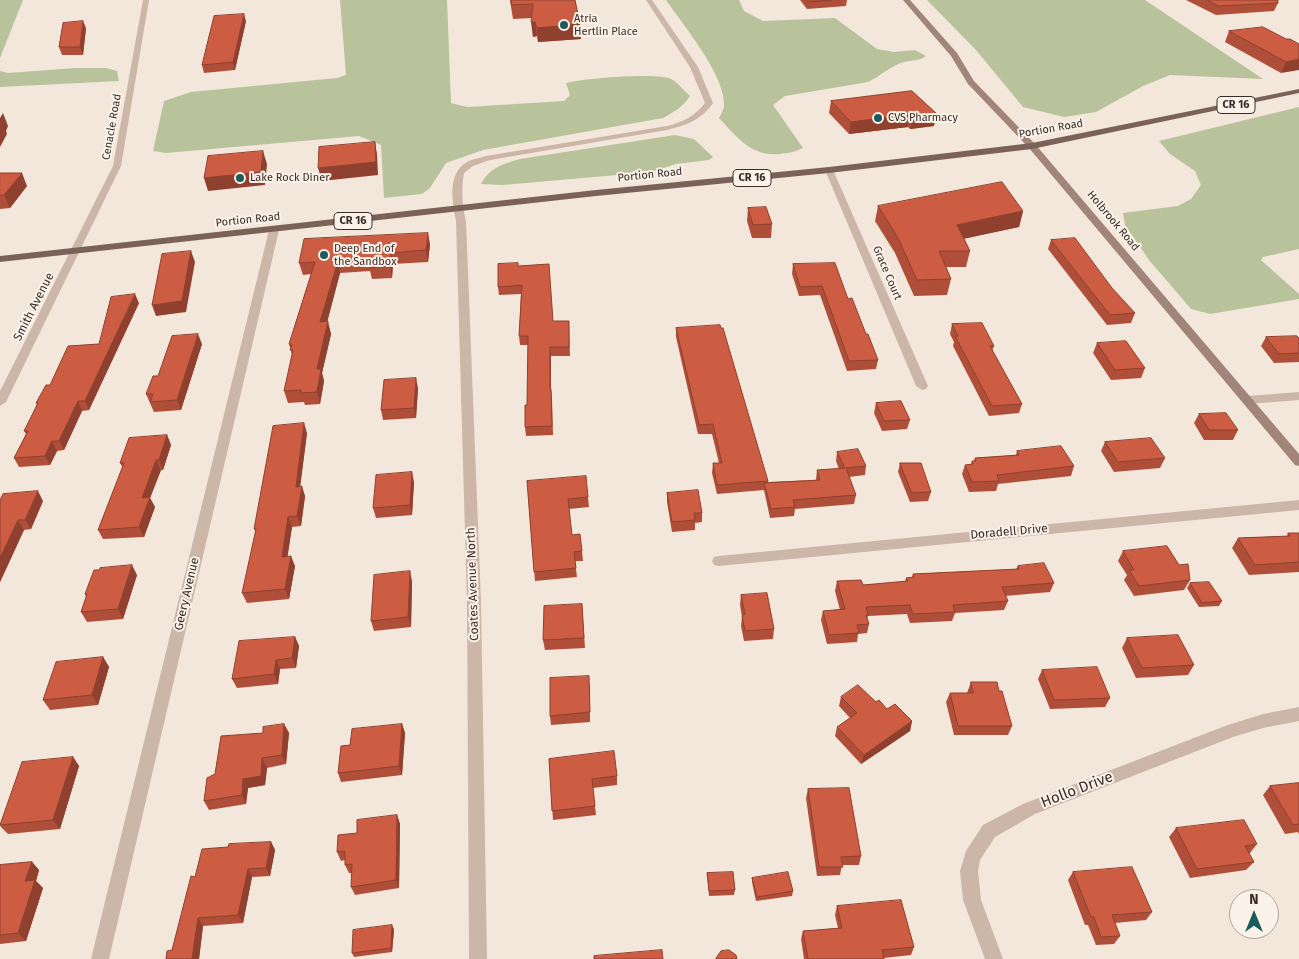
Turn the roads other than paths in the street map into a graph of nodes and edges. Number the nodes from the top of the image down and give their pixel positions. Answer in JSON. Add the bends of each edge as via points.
{"nodes":[{"id":1,"x":146,"y":0,"type":"edge"},
{"id":2,"x":649,"y":0,"type":"edge"},
{"id":3,"x":906,"y":0,"type":"edge"},
{"id":4,"x":1299,"y":92,"type":"edge"},
{"id":5,"x":1032,"y":146,"type":"junction"},
{"id":6,"x":829,"y":170,"type":"junction"},
{"id":7,"x":458,"y":209,"type":"junction"},
{"id":8,"x":274,"y":230,"type":"junction"},
{"id":9,"x":77,"y":250,"type":"junction"},
{"id":10,"x":0,"y":259,"type":"edge"},
{"id":11,"x":922,"y":386,"type":"dead end"},
{"id":12,"x":1299,"y":396,"type":"edge"},
{"id":13,"x":1248,"y":400,"type":"junction"},
{"id":14,"x":0,"y":402,"type":"edge"},
{"id":15,"x":1299,"y":462,"type":"edge"},
{"id":16,"x":1299,"y":505,"type":"edge"},
{"id":17,"x":720,"y":561,"type":"dead end"},
{"id":18,"x":1299,"y":714,"type":"edge"},
{"id":19,"x":100,"y":959,"type":"edge"},
{"id":20,"x":478,"y":959,"type":"edge"},
{"id":21,"x":994,"y":959,"type":"edge"}],
"edges":[{"from":1,"to":9,"type":"street","name":"Cenacle Road","via":[[117,166]]},
{"from":2,"to":7,"type":"street","via":[[694,66],[709,103],[700,116],[667,128],[470,164],[460,172]]},
{"from":3,"to":5,"type":"street","name":"Holbrook Road","via":[[954,55],[971,82]]},
{"from":4,"to":5,"type":"main road","name":"Portion Road","number":"CR 16"},
{"from":5,"to":6,"type":"main road","name":"Portion Road","number":"CR 16"},
{"from":5,"to":13,"type":"street","name":"Holbrook Road"},
{"from":6,"to":7,"type":"main road","name":"Portion Road","number":"CR 16"},
{"from":6,"to":11,"type":"street","name":"Grace Court"},
{"from":7,"to":8,"type":"main road","name":"Portion Road","number":"CR 16"},
{"from":7,"to":20,"type":"street","name":"Coates Avenue North","via":[[461,221],[474,601]]},
{"from":8,"to":9,"type":"main road","name":"Portion Road","number":"CR 16"},
{"from":8,"to":19,"type":"street","name":"Geery Avenue"},
{"from":9,"to":10,"type":"main road","name":"Portion Road","number":"CR 16"},
{"from":9,"to":14,"type":"street","name":"Smith Avenue"},
{"from":12,"to":13,"type":"street"},
{"from":13,"to":15,"type":"street","name":"Holbrook Road"},
{"from":16,"to":17,"type":"street","name":"Doradell Drive"},
{"from":18,"to":21,"type":"street","name":"Hollo Drive","via":[[1231,731],[1029,809],[989,830],[972,857],[969,871],[972,900]]}]}
